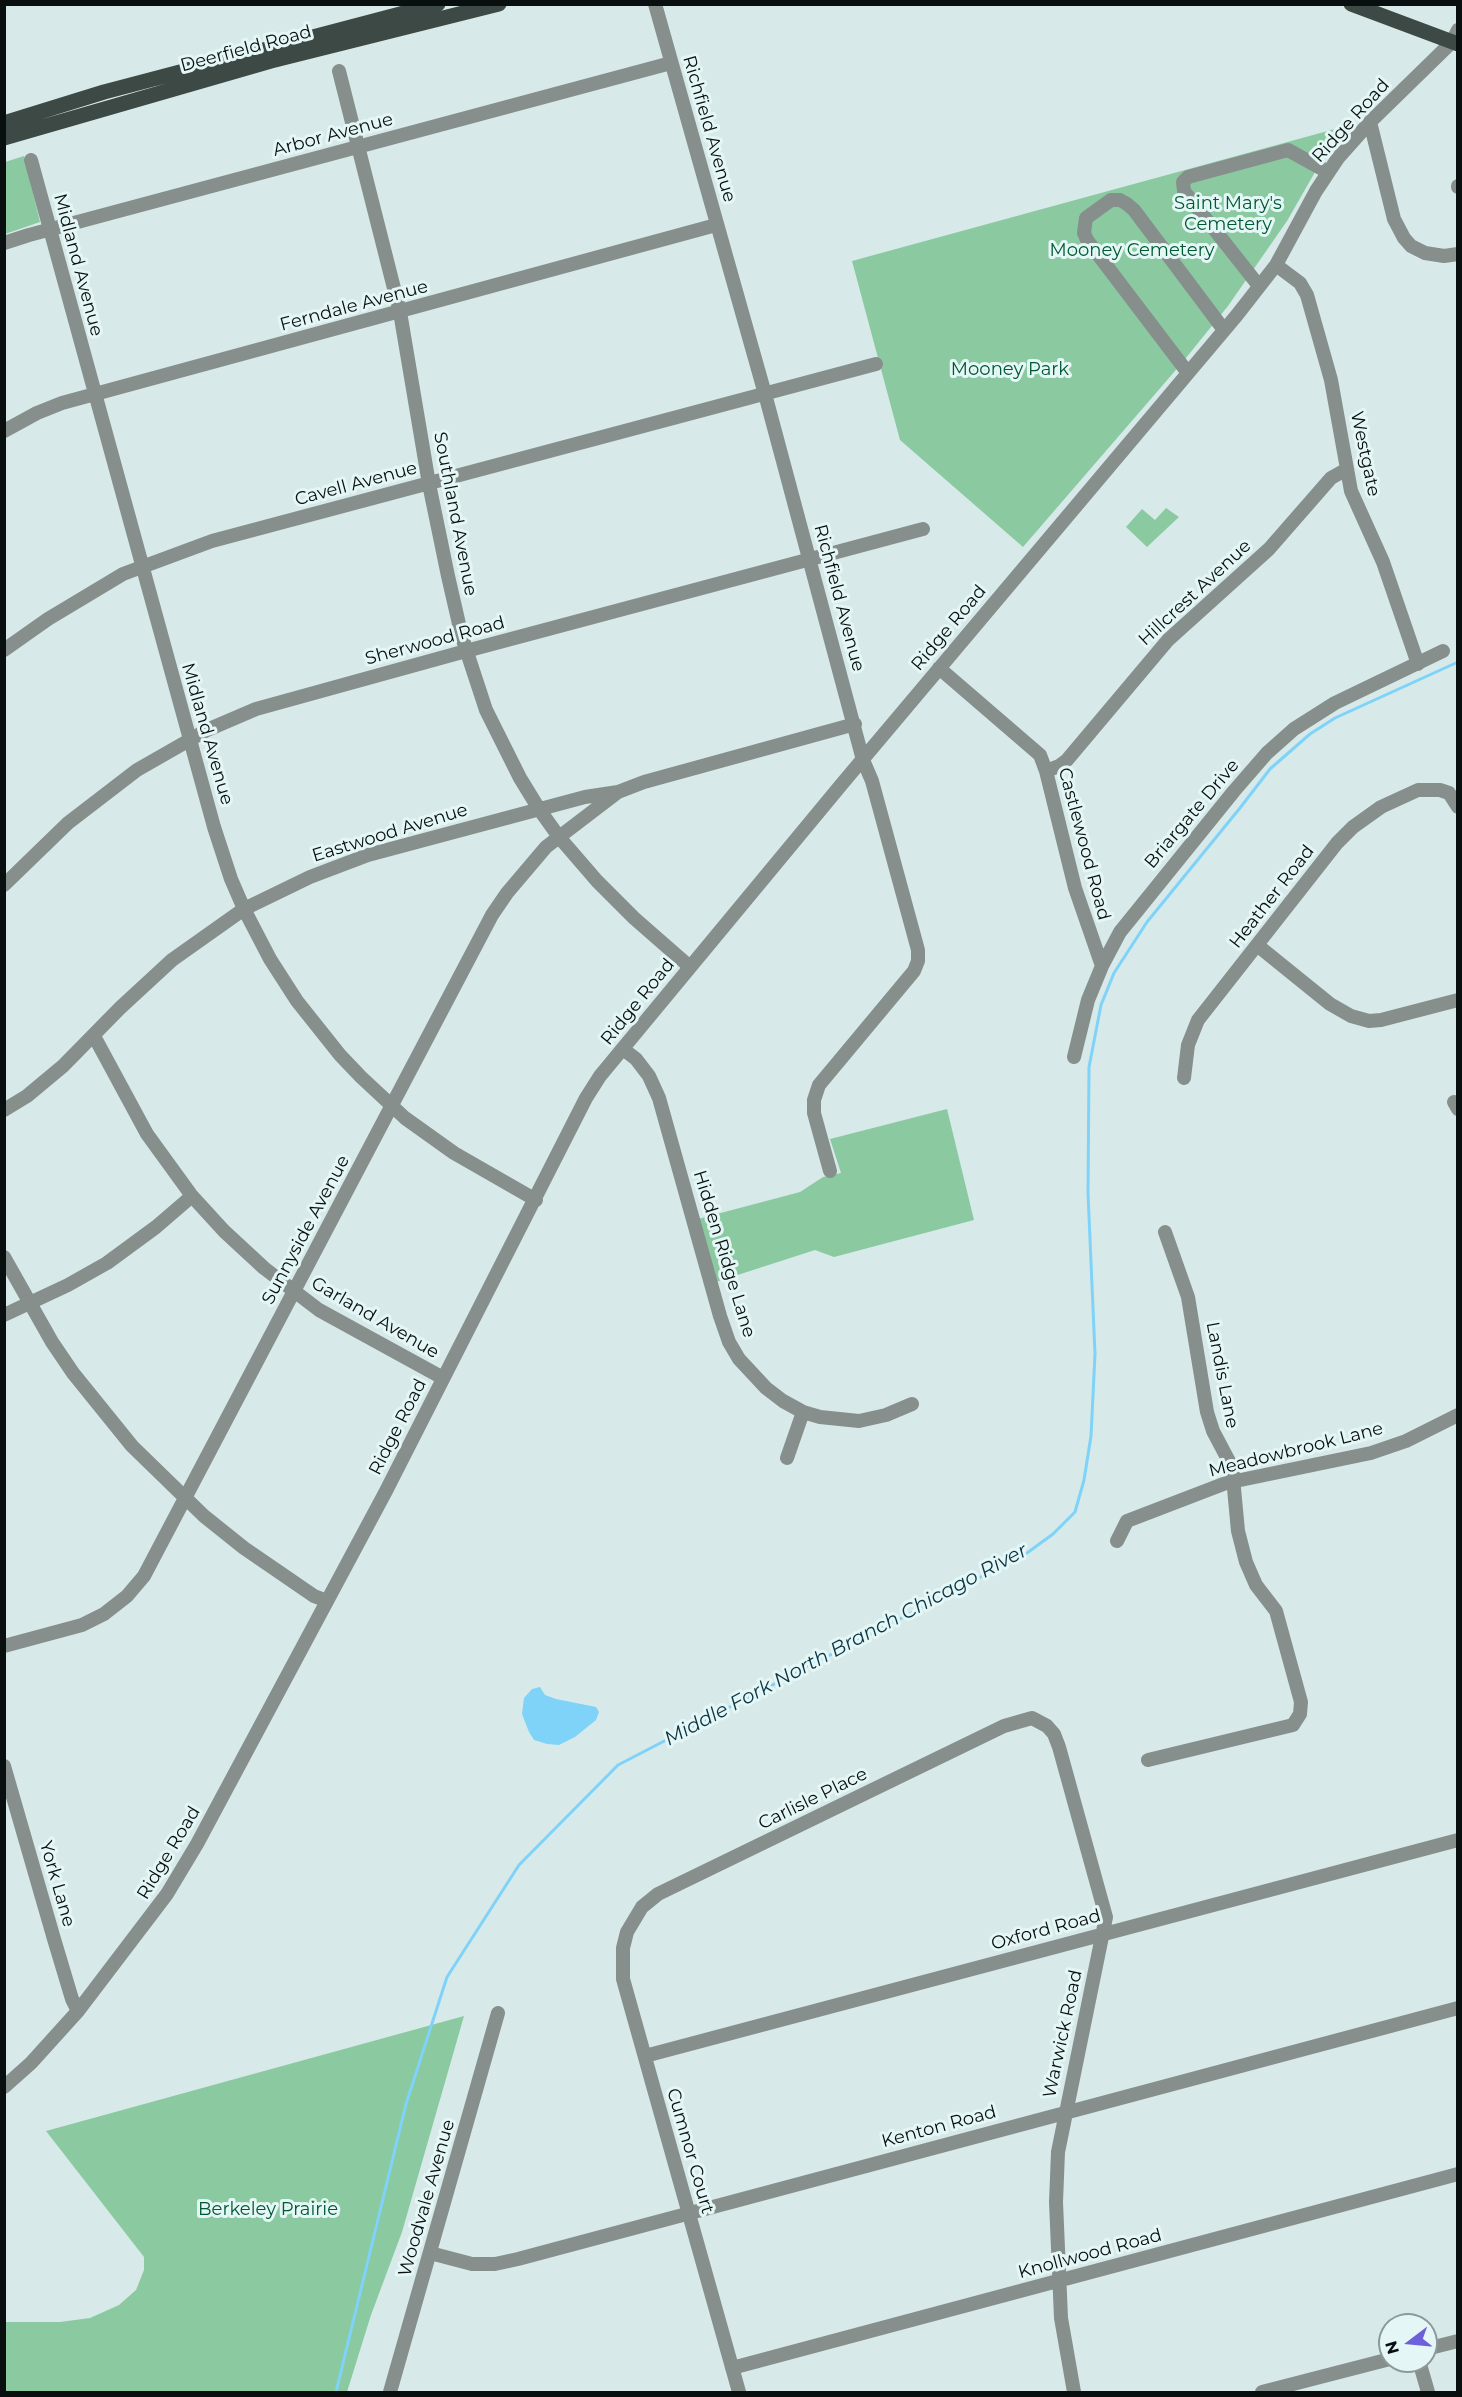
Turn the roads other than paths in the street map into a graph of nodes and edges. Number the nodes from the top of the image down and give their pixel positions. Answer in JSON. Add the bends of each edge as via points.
{"nodes":[{"id":1,"x":438,"y":4,"type":"edge"},
{"id":2,"x":499,"y":4,"type":"edge"},
{"id":3,"x":655,"y":4,"type":"edge"},
{"id":4,"x":1352,"y":4,"type":"edge"},
{"id":5,"x":1456,"y":39,"type":"edge"},
{"id":6,"x":671,"y":63,"type":"junction"},
{"id":7,"x":339,"y":71,"type":"dead end"},
{"id":8,"x":1370,"y":122,"type":"junction"},
{"id":9,"x":4,"y":123,"type":"edge"},
{"id":10,"x":4,"y":138,"type":"edge"},
{"id":11,"x":360,"y":147,"type":"junction"},
{"id":12,"x":31,"y":160,"type":"dead end"},
{"id":13,"x":1328,"y":172,"type":"junction"},
{"id":14,"x":716,"y":225,"type":"junction"},
{"id":15,"x":50,"y":229,"type":"junction"},
{"id":16,"x":4,"y":243,"type":"edge"},
{"id":17,"x":1458,"y":254,"type":"edge"},
{"id":18,"x":1276,"y":265,"type":"junction"},
{"id":19,"x":1259,"y":286,"type":"junction"},
{"id":20,"x":400,"y":312,"type":"junction"},
{"id":21,"x":1224,"y":330,"type":"junction"},
{"id":22,"x":876,"y":364,"type":"dead end"},
{"id":23,"x":1188,"y":373,"type":"junction"},
{"id":24,"x":95,"y":394,"type":"junction"},
{"id":25,"x":765,"y":394,"type":"junction"},
{"id":26,"x":4,"y":431,"type":"edge"},
{"id":27,"x":1347,"y":469,"type":"junction"},
{"id":28,"x":429,"y":484,"type":"junction"},
{"id":29,"x":923,"y":529,"type":"dead end"},
{"id":30,"x":809,"y":560,"type":"junction"},
{"id":31,"x":142,"y":566,"type":"junction"},
{"id":32,"x":4,"y":650,"type":"edge"},
{"id":33,"x":466,"y":651,"type":"junction"},
{"id":34,"x":1443,"y":651,"type":"dead end"},
{"id":35,"x":1418,"y":664,"type":"junction"},
{"id":36,"x":939,"y":668,"type":"junction"},
{"id":37,"x":855,"y":724,"type":"junction"},
{"id":38,"x":190,"y":739,"type":"junction"},
{"id":39,"x":863,"y":760,"type":"junction"},
{"id":40,"x":1046,"y":771,"type":"junction"},
{"id":41,"x":618,"y":792,"type":"junction"},
{"id":42,"x":1458,"y":807,"type":"edge"},
{"id":43,"x":539,"y":809,"type":"junction"},
{"id":44,"x":559,"y":837,"type":"junction"},
{"id":45,"x":4,"y":885,"type":"edge"},
{"id":46,"x":244,"y":909,"type":"junction"},
{"id":47,"x":1257,"y":945,"type":"junction"},
{"id":48,"x":1102,"y":966,"type":"junction"},
{"id":49,"x":690,"y":967,"type":"junction"},
{"id":50,"x":1458,"y":1000,"type":"edge"},
{"id":51,"x":94,"y":1036,"type":"junction"},
{"id":52,"x":623,"y":1049,"type":"junction"},
{"id":53,"x":1074,"y":1057,"type":"dead end"},
{"id":54,"x":1184,"y":1078,"type":"dead end"},
{"id":55,"x":391,"y":1106,"type":"junction"},
{"id":56,"x":4,"y":1110,"type":"edge"},
{"id":57,"x":830,"y":1172,"type":"dead end"},
{"id":58,"x":192,"y":1196,"type":"junction"},
{"id":59,"x":536,"y":1200,"type":"junction"},
{"id":60,"x":1166,"y":1232,"type":"dead end"},
{"id":61,"x":4,"y":1257,"type":"edge"},
{"id":62,"x":293,"y":1291,"type":"junction"},
{"id":63,"x":29,"y":1304,"type":"junction"},
{"id":64,"x":4,"y":1315,"type":"edge"},
{"id":65,"x":443,"y":1378,"type":"junction"},
{"id":66,"x":912,"y":1404,"type":"dead end"},
{"id":67,"x":803,"y":1412,"type":"junction"},
{"id":68,"x":1458,"y":1415,"type":"edge"},
{"id":69,"x":787,"y":1458,"type":"dead end"},
{"id":70,"x":1234,"y":1481,"type":"junction"},
{"id":71,"x":186,"y":1499,"type":"junction"},
{"id":72,"x":1117,"y":1541,"type":"dead end"},
{"id":73,"x":327,"y":1601,"type":"junction"},
{"id":74,"x":4,"y":1646,"type":"edge"},
{"id":75,"x":1016,"y":1721,"type":"joint"},
{"id":76,"x":1148,"y":1761,"type":"dead end"},
{"id":77,"x":4,"y":1766,"type":"edge"},
{"id":78,"x":1458,"y":1840,"type":"edge"},
{"id":79,"x":634,"y":1919,"type":"joint"},
{"id":80,"x":1102,"y":1934,"type":"junction"},
{"id":81,"x":1458,"y":2008,"type":"edge"},
{"id":82,"x":78,"y":2011,"type":"junction"},
{"id":83,"x":498,"y":2013,"type":"dead end"},
{"id":84,"x":645,"y":2056,"type":"junction"},
{"id":85,"x":4,"y":2087,"type":"edge"},
{"id":86,"x":1065,"y":2112,"type":"junction"},
{"id":87,"x":1458,"y":2174,"type":"edge"},
{"id":88,"x":689,"y":2213,"type":"junction"},
{"id":89,"x":430,"y":2253,"type":"junction"},
{"id":90,"x":1058,"y":2281,"type":"junction"},
{"id":91,"x":1458,"y":2341,"type":"edge"},
{"id":92,"x":1438,"y":2346,"type":"edge"},
{"id":93,"x":1378,"y":2362,"type":"edge"},
{"id":94,"x":732,"y":2368,"type":"junction"},
{"id":95,"x":1422,"y":2373,"type":"edge"},
{"id":96,"x":390,"y":2392,"type":"edge"},
{"id":97,"x":739,"y":2392,"type":"edge"},
{"id":98,"x":1074,"y":2392,"type":"edge"},
{"id":99,"x":1262,"y":2392,"type":"edge"},
{"id":100,"x":1428,"y":2392,"type":"edge"}],
"edges":[{"from":1,"to":9,"type":"main road","name":"Deerfield Road","via":[[115,89]]},
{"from":2,"to":10,"type":"main road","name":"Deerfield Road","via":[[271,61]]},
{"from":3,"to":6,"type":"street","name":"Richfield Avenue"},
{"from":4,"to":5,"type":"main road"},
{"from":5,"to":8,"type":"street","name":"Ridge Road"},
{"from":6,"to":11,"type":"street","name":"Arbor Avenue"},
{"from":6,"to":14,"type":"street","name":"Richfield Avenue"},
{"from":7,"to":11,"type":"street","name":"Southland Avenue"},
{"from":8,"to":13,"type":"street","name":"Ridge Road"},
{"from":8,"to":17,"type":"street","via":[[1394,219],[1404,238],[1425,254]]},
{"from":11,"to":15,"type":"street","name":"Arbor Avenue"},
{"from":11,"to":20,"type":"street","name":"Southland Avenue"},
{"from":12,"to":15,"type":"street","name":"Midland Avenue"},
{"from":13,"to":18,"type":"street","name":"Ridge Road"},
{"from":13,"to":19,"type":"street","via":[[1288,150],[1188,177],[1183,182],[1184,190]]},
{"from":14,"to":20,"type":"street","name":"Ferndale Avenue"},
{"from":14,"to":25,"type":"street","name":"Richfield Avenue"},
{"from":15,"to":16,"type":"street","name":"Arbor Avenue"},
{"from":15,"to":24,"type":"street","name":"Midland Avenue"},
{"from":18,"to":19,"type":"street","name":"Ridge Road"},
{"from":18,"to":27,"type":"street","name":"Westgate","via":[[1300,283],[1307,295],[1331,380]]},
{"from":19,"to":21,"type":"street","name":"Ridge Road"},
{"from":20,"to":24,"type":"street","name":"Ferndale Avenue"},
{"from":20,"to":28,"type":"street","name":"Southland Avenue"},
{"from":21,"to":23,"type":"street","name":"Ridge Road"},
{"from":21,"to":23,"type":"street","via":[[1127,204],[1111,200],[1086,218],[1087,240]]},
{"from":22,"to":25,"type":"street","name":"Cavell Avenue"},
{"from":23,"to":36,"type":"street","name":"Ridge Road"},
{"from":24,"to":26,"type":"street","name":"Ferndale Avenue","via":[[37,413]]},
{"from":24,"to":31,"type":"street","name":"Midland Avenue"},
{"from":25,"to":28,"type":"street","name":"Cavell Avenue"},
{"from":25,"to":30,"type":"street","name":"Richfield Avenue"},
{"from":27,"to":35,"type":"street","name":"Westgate","via":[[1355,501],[1383,562]]},
{"from":27,"to":40,"type":"street","name":"Hillcrest Avenue","via":[[1331,478],[1269,549],[1168,640],[1066,760]]},
{"from":28,"to":31,"type":"street","name":"Cavell Avenue","via":[[212,541]]},
{"from":28,"to":33,"type":"street","name":"Southland Avenue"},
{"from":29,"to":30,"type":"street","name":"Sherwood Road"},
{"from":30,"to":33,"type":"street","name":"Sherwood Road"},
{"from":30,"to":37,"type":"street","name":"Richfield Avenue"},
{"from":31,"to":32,"type":"street","name":"Cavell Avenue","via":[[48,618]]},
{"from":31,"to":38,"type":"street","name":"Midland Avenue"},
{"from":33,"to":38,"type":"street","name":"Sherwood Road","via":[[278,702]]},
{"from":33,"to":43,"type":"street","name":"Southland Avenue","via":[[498,736]]},
{"from":34,"to":35,"type":"street"},
{"from":35,"to":48,"type":"street","name":"Briargate Drive","via":[[1335,703],[1294,729],[1267,753],[1133,915]]},
{"from":36,"to":39,"type":"street","name":"Ridge Road"},
{"from":36,"to":40,"type":"street","name":"Castlewood Road","via":[[1031,746],[1040,755]]},
{"from":37,"to":39,"type":"street","name":"Richfield Avenue"},
{"from":37,"to":41,"type":"street","name":"Eastwood Avenue"},
{"from":38,"to":45,"type":"street","name":"Sherwood Road","via":[[100,796]]},
{"from":38,"to":46,"type":"street","name":"Midland Avenue"},
{"from":39,"to":49,"type":"street","name":"Ridge Road"},
{"from":39,"to":57,"type":"street","name":"Richfield Avenue","via":[[875,792],[918,961],[914,971],[819,1085],[814,1113]]},
{"from":40,"to":48,"type":"street","name":"Castlewood Road","via":[[1075,888]]},
{"from":41,"to":43,"type":"street","name":"Eastwood Avenue"},
{"from":41,"to":44,"type":"street","name":"Sunnyside Avenue"},
{"from":42,"to":47,"type":"street","name":"Heather Road","via":[[1449,793],[1440,790],[1418,790],[1381,807],[1337,843]]},
{"from":43,"to":44,"type":"street","name":"Southland Avenue"},
{"from":43,"to":46,"type":"street","name":"Eastwood Avenue","via":[[369,855],[310,877]]},
{"from":44,"to":49,"type":"street","name":"Southland Avenue","via":[[626,911]]},
{"from":44,"to":55,"type":"street","name":"Sunnyside Avenue","via":[[527,868],[492,915]]},
{"from":46,"to":51,"type":"street","name":"Eastwood Avenue","via":[[172,960]]},
{"from":46,"to":55,"type":"street","name":"Midland Avenue","via":[[297,1001],[340,1055]]},
{"from":47,"to":50,"type":"street","via":[[1351,1017],[1381,1020]]},
{"from":47,"to":54,"type":"street","name":"Heather Road","via":[[1198,1020],[1188,1045]]},
{"from":48,"to":53,"type":"street","name":"Briargate Drive","via":[[1088,1000]]},
{"from":49,"to":52,"type":"street","name":"Ridge Road"},
{"from":51,"to":56,"type":"street","name":"Eastwood Avenue","via":[[27,1096]]},
{"from":51,"to":58,"type":"street","name":"Garland Avenue","via":[[147,1134]]},
{"from":52,"to":59,"type":"street","name":"Ridge Road","via":[[586,1098]]},
{"from":52,"to":67,"type":"street","name":"Hidden Ridge Lane","via":[[649,1076],[659,1098],[729,1342],[766,1388]]},
{"from":55,"to":59,"type":"street","name":"Midland Avenue","via":[[454,1153]]},
{"from":55,"to":62,"type":"street","name":"Sunnyside Avenue"},
{"from":58,"to":62,"type":"street","name":"Garland Avenue","via":[[224,1231]]},
{"from":58,"to":63,"type":"street","via":[[125,1251]]},
{"from":59,"to":65,"type":"street","name":"Ridge Road"},
{"from":60,"to":70,"type":"street","name":"Landis Lane","via":[[1188,1297],[1210,1422],[1232,1467]]},
{"from":61,"to":63,"type":"street"},
{"from":62,"to":65,"type":"street","name":"Garland Avenue","via":[[342,1323]]},
{"from":62,"to":71,"type":"street","name":"Sunnyside Avenue"},
{"from":63,"to":64,"type":"street"},
{"from":63,"to":71,"type":"street","via":[[109,1420]]},
{"from":65,"to":73,"type":"street","name":"Ridge Road"},
{"from":66,"to":67,"type":"street","name":"Hidden Ridge Lane","via":[[886,1415],[859,1420]]},
{"from":67,"to":69,"type":"street"},
{"from":68,"to":70,"type":"street","name":"Meadowbrook Lane","via":[[1371,1454]]},
{"from":70,"to":72,"type":"street","name":"Meadowbrook Lane","via":[[1127,1521]]},
{"from":70,"to":76,"type":"street","name":"Landis Lane","via":[[1236,1521],[1246,1562],[1256,1585],[1276,1611],[1299,1692],[1300,1714],[1293,1725]]},
{"from":71,"to":73,"type":"street","via":[[244,1548],[304,1590]]},
{"from":71,"to":74,"type":"street","name":"Sunnyside Avenue","via":[[144,1576],[115,1607],[82,1625]]},
{"from":73,"to":82,"type":"street","name":"Ridge Road","via":[[167,1894]]},
{"from":75,"to":79,"type":"street","name":"Carlisle Place","via":[[658,1894]]},
{"from":75,"to":80,"type":"street","name":"Warwick Road","via":[[1039,1720],[1054,1734],[1106,1917]]},
{"from":77,"to":82,"type":"street","name":"York Lane"},
{"from":78,"to":80,"type":"street","name":"Oxford Road"},
{"from":79,"to":84,"type":"street","name":"Cumnor Court","via":[[623,1948],[623,1979]]},
{"from":80,"to":84,"type":"street","name":"Oxford Road"},
{"from":80,"to":86,"type":"street","name":"Warwick Road"},
{"from":81,"to":86,"type":"street","name":"Kenton Road"},
{"from":82,"to":85,"type":"street","name":"Ridge Road","via":[[56,2038]]},
{"from":83,"to":89,"type":"street","name":"Woodvale Avenue"},
{"from":84,"to":88,"type":"street","name":"Cumnor Court"},
{"from":86,"to":88,"type":"street","name":"Kenton Road"},
{"from":86,"to":90,"type":"street","name":"Warwick Road","via":[[1058,2152]]},
{"from":87,"to":90,"type":"street","name":"Knollwood Road"},
{"from":88,"to":89,"type":"street","name":"Kenton Road","via":[[495,2264],[472,2264]]},
{"from":88,"to":94,"type":"street","name":"Cumnor Court"},
{"from":89,"to":96,"type":"street","name":"Woodvale Avenue"},
{"from":90,"to":94,"type":"street","name":"Knollwood Road"},
{"from":90,"to":98,"type":"street","name":"Warwick Road","via":[[1060,2318]]},
{"from":91,"to":92,"type":"street"},
{"from":93,"to":99,"type":"street"},
{"from":94,"to":97,"type":"street","name":"Cumnor Court"},
{"from":95,"to":100,"type":"street"}]}
